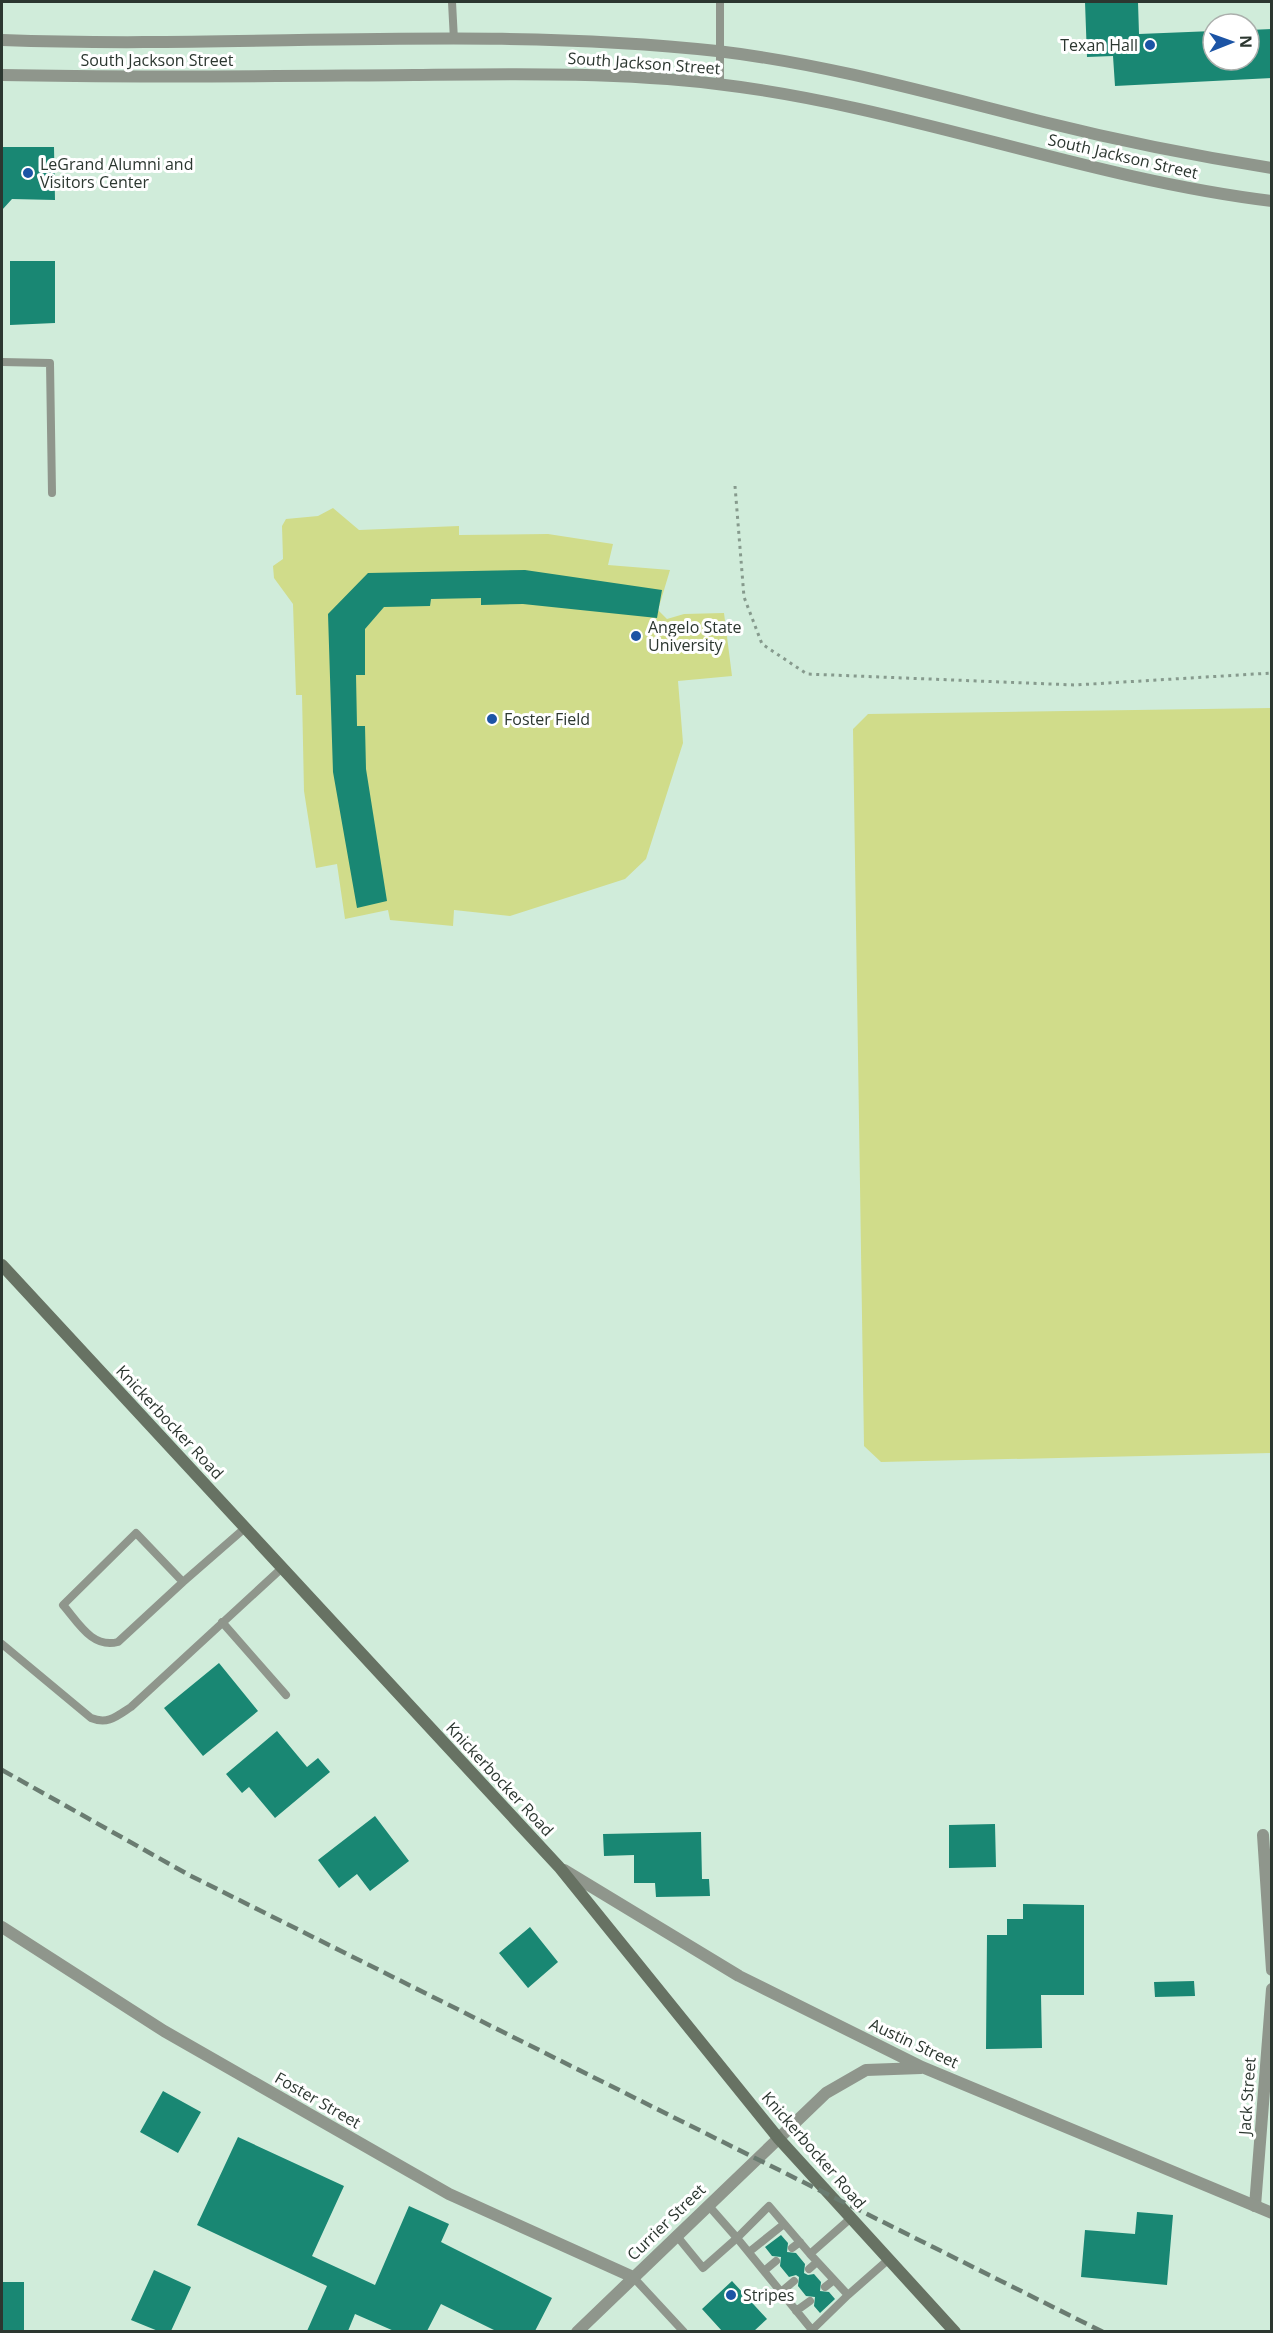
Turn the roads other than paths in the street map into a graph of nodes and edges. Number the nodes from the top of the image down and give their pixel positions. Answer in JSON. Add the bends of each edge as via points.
{"nodes":[{"id":1,"x":453,"y":2,"type":"edge"},
{"id":2,"x":720,"y":2,"type":"edge"},
{"id":3,"x":2,"y":40,"type":"edge"},
{"id":4,"x":454,"y":40,"type":"junction"},
{"id":5,"x":718,"y":51,"type":"junction"},
{"id":6,"x":2,"y":75,"type":"edge"},
{"id":7,"x":720,"y":84,"type":"junction"},
{"id":8,"x":1272,"y":168,"type":"edge"},
{"id":9,"x":1272,"y":201,"type":"edge"},
{"id":10,"x":2,"y":362,"type":"edge"},
{"id":11,"x":52,"y":493,"type":"dead end"},
{"id":12,"x":2,"y":1265,"type":"edge"},
{"id":13,"x":245,"y":1528,"type":"junction"},
{"id":14,"x":282,"y":1568,"type":"junction"},
{"id":15,"x":183,"y":1582,"type":"junction"},
{"id":16,"x":222,"y":1622,"type":"junction"},
{"id":17,"x":2,"y":1644,"type":"edge"},
{"id":18,"x":286,"y":1695,"type":"dead end"},
{"id":19,"x":1263,"y":1835,"type":"dead end"},
{"id":20,"x":560,"y":1868,"type":"junction"},
{"id":21,"x":2,"y":1927,"type":"edge"},
{"id":22,"x":1272,"y":1970,"type":"edge"},
{"id":23,"x":1272,"y":1989,"type":"edge"},
{"id":24,"x":922,"y":2067,"type":"junction"},
{"id":25,"x":779,"y":2139,"type":"junction"},
{"id":26,"x":708,"y":2205,"type":"junction"},
{"id":27,"x":1255,"y":2206,"type":"junction"},
{"id":28,"x":1272,"y":2213,"type":"edge"},
{"id":29,"x":851,"y":2218,"type":"junction"},
{"id":30,"x":784,"y":2224,"type":"junction"},
{"id":31,"x":676,"y":2235,"type":"junction"},
{"id":32,"x":737,"y":2238,"type":"junction"},
{"id":33,"x":748,"y":2252,"type":"junction"},
{"id":34,"x":810,"y":2254,"type":"junction"},
{"id":35,"x":889,"y":2259,"type":"junction"},
{"id":36,"x":776,"y":2261,"type":"dead end"},
{"id":37,"x":817,"y":2262,"type":"junction"},
{"id":38,"x":809,"y":2269,"type":"dead end"},
{"id":39,"x":764,"y":2271,"type":"junction"},
{"id":40,"x":633,"y":2277,"type":"junction"},
{"id":41,"x":834,"y":2280,"type":"junction"},
{"id":42,"x":794,"y":2282,"type":"dead end"},
{"id":43,"x":825,"y":2287,"type":"dead end"},
{"id":44,"x":781,"y":2292,"type":"junction"},
{"id":45,"x":848,"y":2295,"type":"junction"},
{"id":46,"x":810,"y":2301,"type":"dead end"},
{"id":47,"x":796,"y":2311,"type":"junction"},
{"id":48,"x":577,"y":2331,"type":"edge"},
{"id":49,"x":684,"y":2331,"type":"edge"},
{"id":50,"x":955,"y":2331,"type":"edge"}],
"edges":[{"from":1,"to":4,"type":"lane"},
{"from":2,"to":5,"type":"lane"},
{"from":3,"to":4,"type":"street","name":"South Jackson Street"},
{"from":4,"to":5,"type":"street","name":"South Jackson Street","via":[[542,40]]},
{"from":5,"to":7,"type":"lane"},
{"from":5,"to":8,"type":"street","name":"South Jackson Street","via":[[907,87],[1183,154]]},
{"from":6,"to":7,"type":"street","name":"South Jackson Street","via":[[583,74]]},
{"from":7,"to":9,"type":"street","name":"South Jackson Street","via":[[787,94],[914,122],[1122,175]]},
{"from":10,"to":11,"type":"lane","via":[[50,363]]},
{"from":12,"to":13,"type":"main road","name":"Knickerbocker Road"},
{"from":13,"to":14,"type":"main road","name":"Knickerbocker Road"},
{"from":13,"to":15,"type":"lane"},
{"from":14,"to":16,"type":"lane"},
{"from":14,"to":20,"type":"main road","name":"Knickerbocker Road"},
{"from":15,"to":15,"type":"lane","via":[[136,1533],[63,1605],[96,1642],[107,1645],[118,1642]]},
{"from":16,"to":17,"type":"lane","via":[[131,1707],[100,1722],[63,1697]]},
{"from":16,"to":18,"type":"lane"},
{"from":19,"to":22,"type":"street"},
{"from":20,"to":24,"type":"street","name":"Austin Street","via":[[739,1976]]},
{"from":20,"to":25,"type":"main road","name":"Knickerbocker Road"},
{"from":21,"to":40,"type":"street","name":"Foster Street","via":[[164,2031],[449,2194]]},
{"from":23,"to":27,"type":"street","name":"Jack Street"},
{"from":24,"to":25,"type":"street","name":"Currier Street","via":[[866,2070],[826,2093]]},
{"from":24,"to":27,"type":"street","name":"Austin Street"},
{"from":25,"to":26,"type":"street","name":"Currier Street"},
{"from":25,"to":29,"type":"main road","name":"Knickerbocker Road"},
{"from":26,"to":31,"type":"street","name":"Currier Street"},
{"from":26,"to":32,"type":"lane"},
{"from":27,"to":28,"type":"street","name":"Austin Street"},
{"from":29,"to":34,"type":"lane"},
{"from":29,"to":35,"type":"main road","name":"Knickerbocker Road"},
{"from":30,"to":32,"type":"lane","via":[[769,2206]]},
{"from":30,"to":33,"type":"lane"},
{"from":30,"to":34,"type":"lane","via":[[796,2245]]},
{"from":31,"to":32,"type":"lane","via":[[703,2268]]},
{"from":31,"to":40,"type":"street","name":"Currier Street"},
{"from":32,"to":33,"type":"lane"},
{"from":33,"to":39,"type":"lane"},
{"from":34,"to":37,"type":"lane"},
{"from":35,"to":45,"type":"lane"},
{"from":35,"to":50,"type":"main road","name":"Knickerbocker Road"},
{"from":36,"to":39,"type":"lane"},
{"from":37,"to":38,"type":"lane"},
{"from":37,"to":41,"type":"lane"},
{"from":39,"to":44,"type":"lane"},
{"from":40,"to":48,"type":"street","name":"Currier Street"},
{"from":40,"to":49,"type":"lane"},
{"from":41,"to":43,"type":"lane"},
{"from":41,"to":45,"type":"lane"},
{"from":42,"to":44,"type":"lane"},
{"from":44,"to":47,"type":"lane"},
{"from":45,"to":47,"type":"lane","via":[[812,2330]]},
{"from":46,"to":47,"type":"lane"}]}
